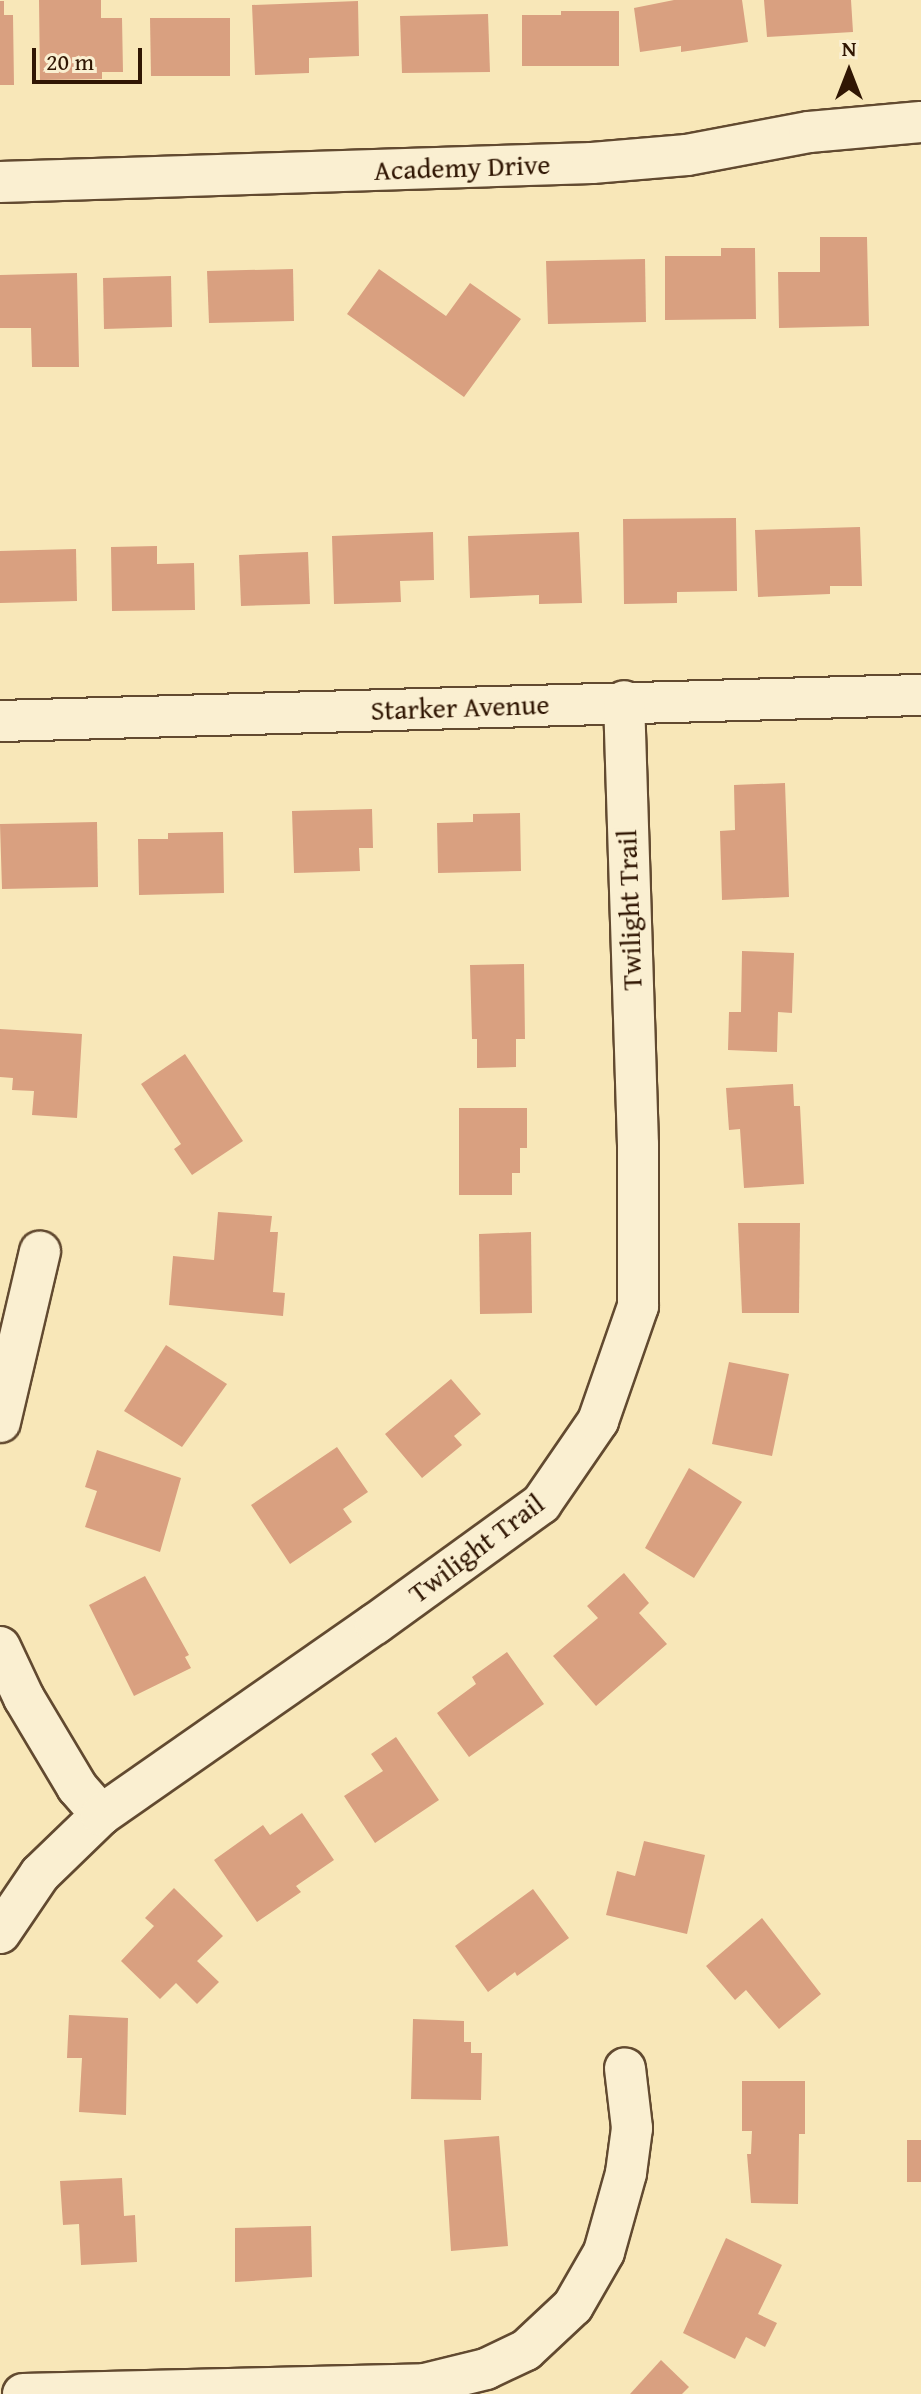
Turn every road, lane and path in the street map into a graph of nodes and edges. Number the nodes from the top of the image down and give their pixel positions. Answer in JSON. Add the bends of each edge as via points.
{"nodes":[{"id":1,"x":921,"y":122,"type":"edge"},
{"id":2,"x":0,"y":182,"type":"edge"},
{"id":3,"x":921,"y":695,"type":"edge"},
{"id":4,"x":624,"y":701,"type":"junction"},
{"id":5,"x":0,"y":721,"type":"edge"},
{"id":6,"x":40,"y":1252,"type":"dead end"},
{"id":7,"x":0,"y":1422,"type":"edge"},
{"id":8,"x":0,"y":1647,"type":"edge"},
{"id":9,"x":101,"y":1815,"type":"junction"},
{"id":10,"x":0,"y":1933,"type":"edge"},
{"id":11,"x":625,"y":2068,"type":"dead end"},
{"id":12,"x":23,"y":2394,"type":"edge"}],
"edges":[{"from":1,"to":2,"type":"street","name":"Academy Drive","via":[[592,163]]},
{"from":3,"to":4,"type":"street","name":"Starker Avenue"},
{"from":4,"to":5,"type":"street","name":"Starker Avenue"},
{"from":4,"to":9,"type":"street","name":"Twilight Trail","via":[[638,1306],[598,1421],[541,1504]]},
{"from":6,"to":7,"type":"street"},
{"from":8,"to":9,"type":"street","via":[[62,1762]]},
{"from":9,"to":10,"type":"street","name":"Twilight Trail","via":[[40,1874]]},
{"from":11,"to":12,"type":"street","via":[[632,2128],[626,2173],[604,2252],[573,2306],[526,2350],[486,2369],[425,2384]]}]}
